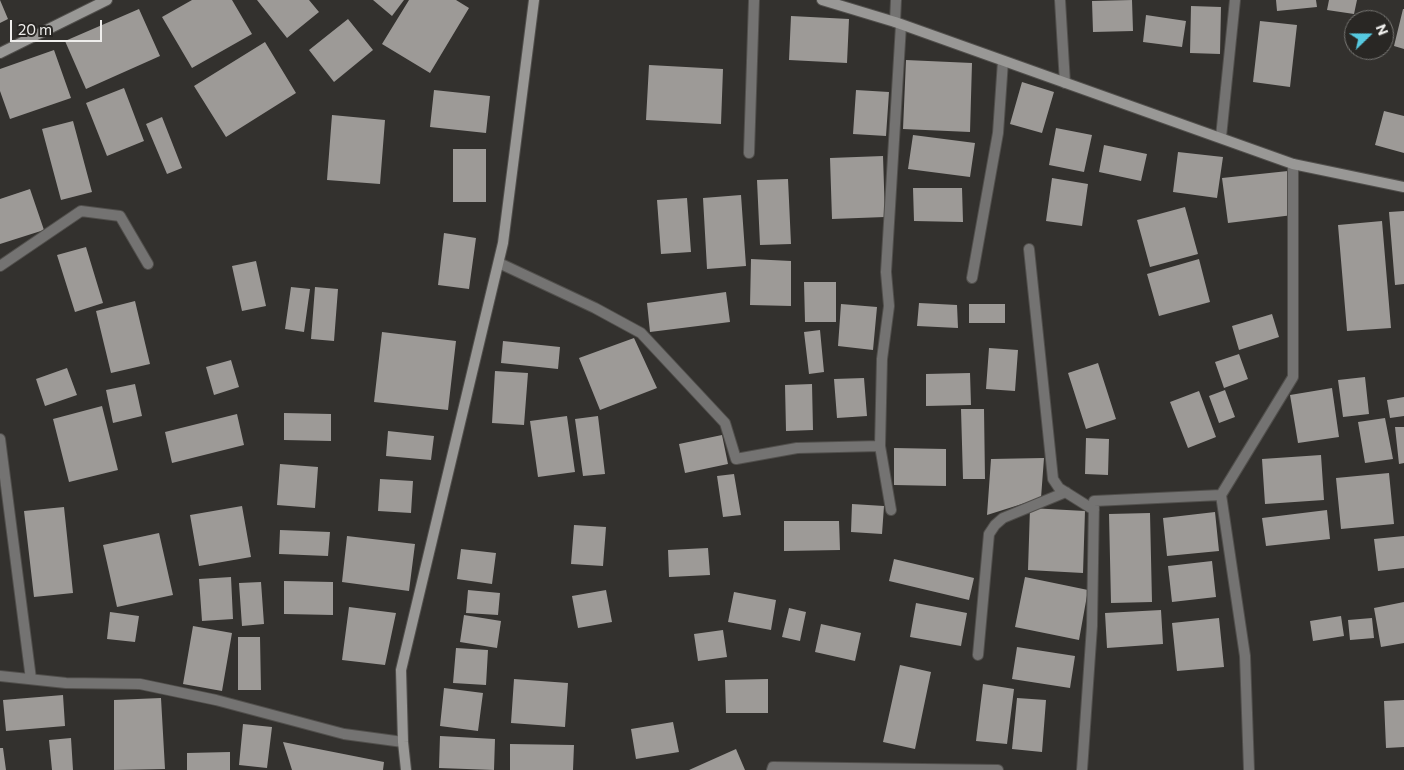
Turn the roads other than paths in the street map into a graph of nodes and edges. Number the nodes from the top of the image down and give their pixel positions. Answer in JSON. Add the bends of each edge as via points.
{"nodes":[{"id":1,"x":107,"y":0,"type":"edge"},
{"id":2,"x":534,"y":0,"type":"edge"},
{"id":3,"x":754,"y":0,"type":"edge"},
{"id":4,"x":822,"y":0,"type":"edge"},
{"id":5,"x":896,"y":0,"type":"edge"},
{"id":6,"x":1060,"y":0,"type":"edge"},
{"id":7,"x":1235,"y":0,"type":"edge"},
{"id":8,"x":898,"y":23,"type":"junction"},
{"id":9,"x":0,"y":53,"type":"edge"},
{"id":10,"x":1003,"y":61,"type":"junction"},
{"id":11,"x":1064,"y":83,"type":"junction"},
{"id":12,"x":1221,"y":137,"type":"junction"},
{"id":13,"x":749,"y":152,"type":"dead end"},
{"id":14,"x":1293,"y":164,"type":"junction"},
{"id":15,"x":1404,"y":187,"type":"edge"},
{"id":16,"x":1029,"y":249,"type":"dead end"},
{"id":17,"x":498,"y":263,"type":"junction"},
{"id":18,"x":148,"y":264,"type":"dead end"},
{"id":19,"x":0,"y":266,"type":"edge"},
{"id":20,"x":972,"y":278,"type":"dead end"},
{"id":21,"x":0,"y":439,"type":"edge"},
{"id":22,"x":880,"y":446,"type":"junction"},
{"id":23,"x":1066,"y":492,"type":"junction"},
{"id":24,"x":1221,"y":496,"type":"junction"},
{"id":25,"x":891,"y":510,"type":"dead end"},
{"id":26,"x":1094,"y":510,"type":"junction"},
{"id":27,"x":978,"y":655,"type":"dead end"},
{"id":28,"x":0,"y":676,"type":"edge"},
{"id":29,"x":30,"y":679,"type":"junction"},
{"id":30,"x":403,"y":742,"type":"junction"},
{"id":31,"x":859,"y":769,"type":"edge"},
{"id":32,"x":983,"y":769,"type":"edge"},
{"id":33,"x":406,"y":770,"type":"edge"},
{"id":34,"x":772,"y":770,"type":"edge"},
{"id":35,"x":998,"y":770,"type":"edge"},
{"id":36,"x":1082,"y":770,"type":"edge"},
{"id":37,"x":1249,"y":770,"type":"edge"}],
"edges":[{"from":1,"to":9,"type":"street"},
{"from":2,"to":17,"type":"street"},
{"from":3,"to":13,"type":"street"},
{"from":4,"to":8,"type":"street"},
{"from":5,"to":8,"type":"street"},
{"from":6,"to":11,"type":"street"},
{"from":7,"to":12,"type":"street"},
{"from":8,"to":10,"type":"street"},
{"from":8,"to":22,"type":"street","via":[[886,272],[889,306],[882,359]]},
{"from":10,"to":11,"type":"street"},
{"from":10,"to":20,"type":"street","via":[[998,133]]},
{"from":11,"to":12,"type":"street"},
{"from":12,"to":14,"type":"street"},
{"from":14,"to":15,"type":"street"},
{"from":14,"to":24,"type":"street","via":[[1293,377]]},
{"from":16,"to":23,"type":"street","via":[[1053,479]]},
{"from":17,"to":22,"type":"street","via":[[641,333],[725,423],[736,459],[797,448]]},
{"from":17,"to":30,"type":"street","via":[[401,670]]},
{"from":18,"to":19,"type":"street","via":[[120,216],[81,211]]},
{"from":21,"to":29,"type":"street"},
{"from":22,"to":25,"type":"street"},
{"from":23,"to":26,"type":"street"},
{"from":23,"to":27,"type":"street","via":[[1003,518],[989,534]]},
{"from":24,"to":26,"type":"street","via":[[1094,501]]},
{"from":24,"to":37,"type":"street","via":[[1246,656]]},
{"from":26,"to":36,"type":"street","via":[[1092,626]]},
{"from":28,"to":29,"type":"street"},
{"from":29,"to":30,"type":"street","via":[[140,684],[216,700],[344,734]]},
{"from":30,"to":33,"type":"street"},
{"from":31,"to":32,"type":"street"},
{"from":31,"to":34,"type":"street","via":[[773,767]]},
{"from":32,"to":35,"type":"street"}]}
